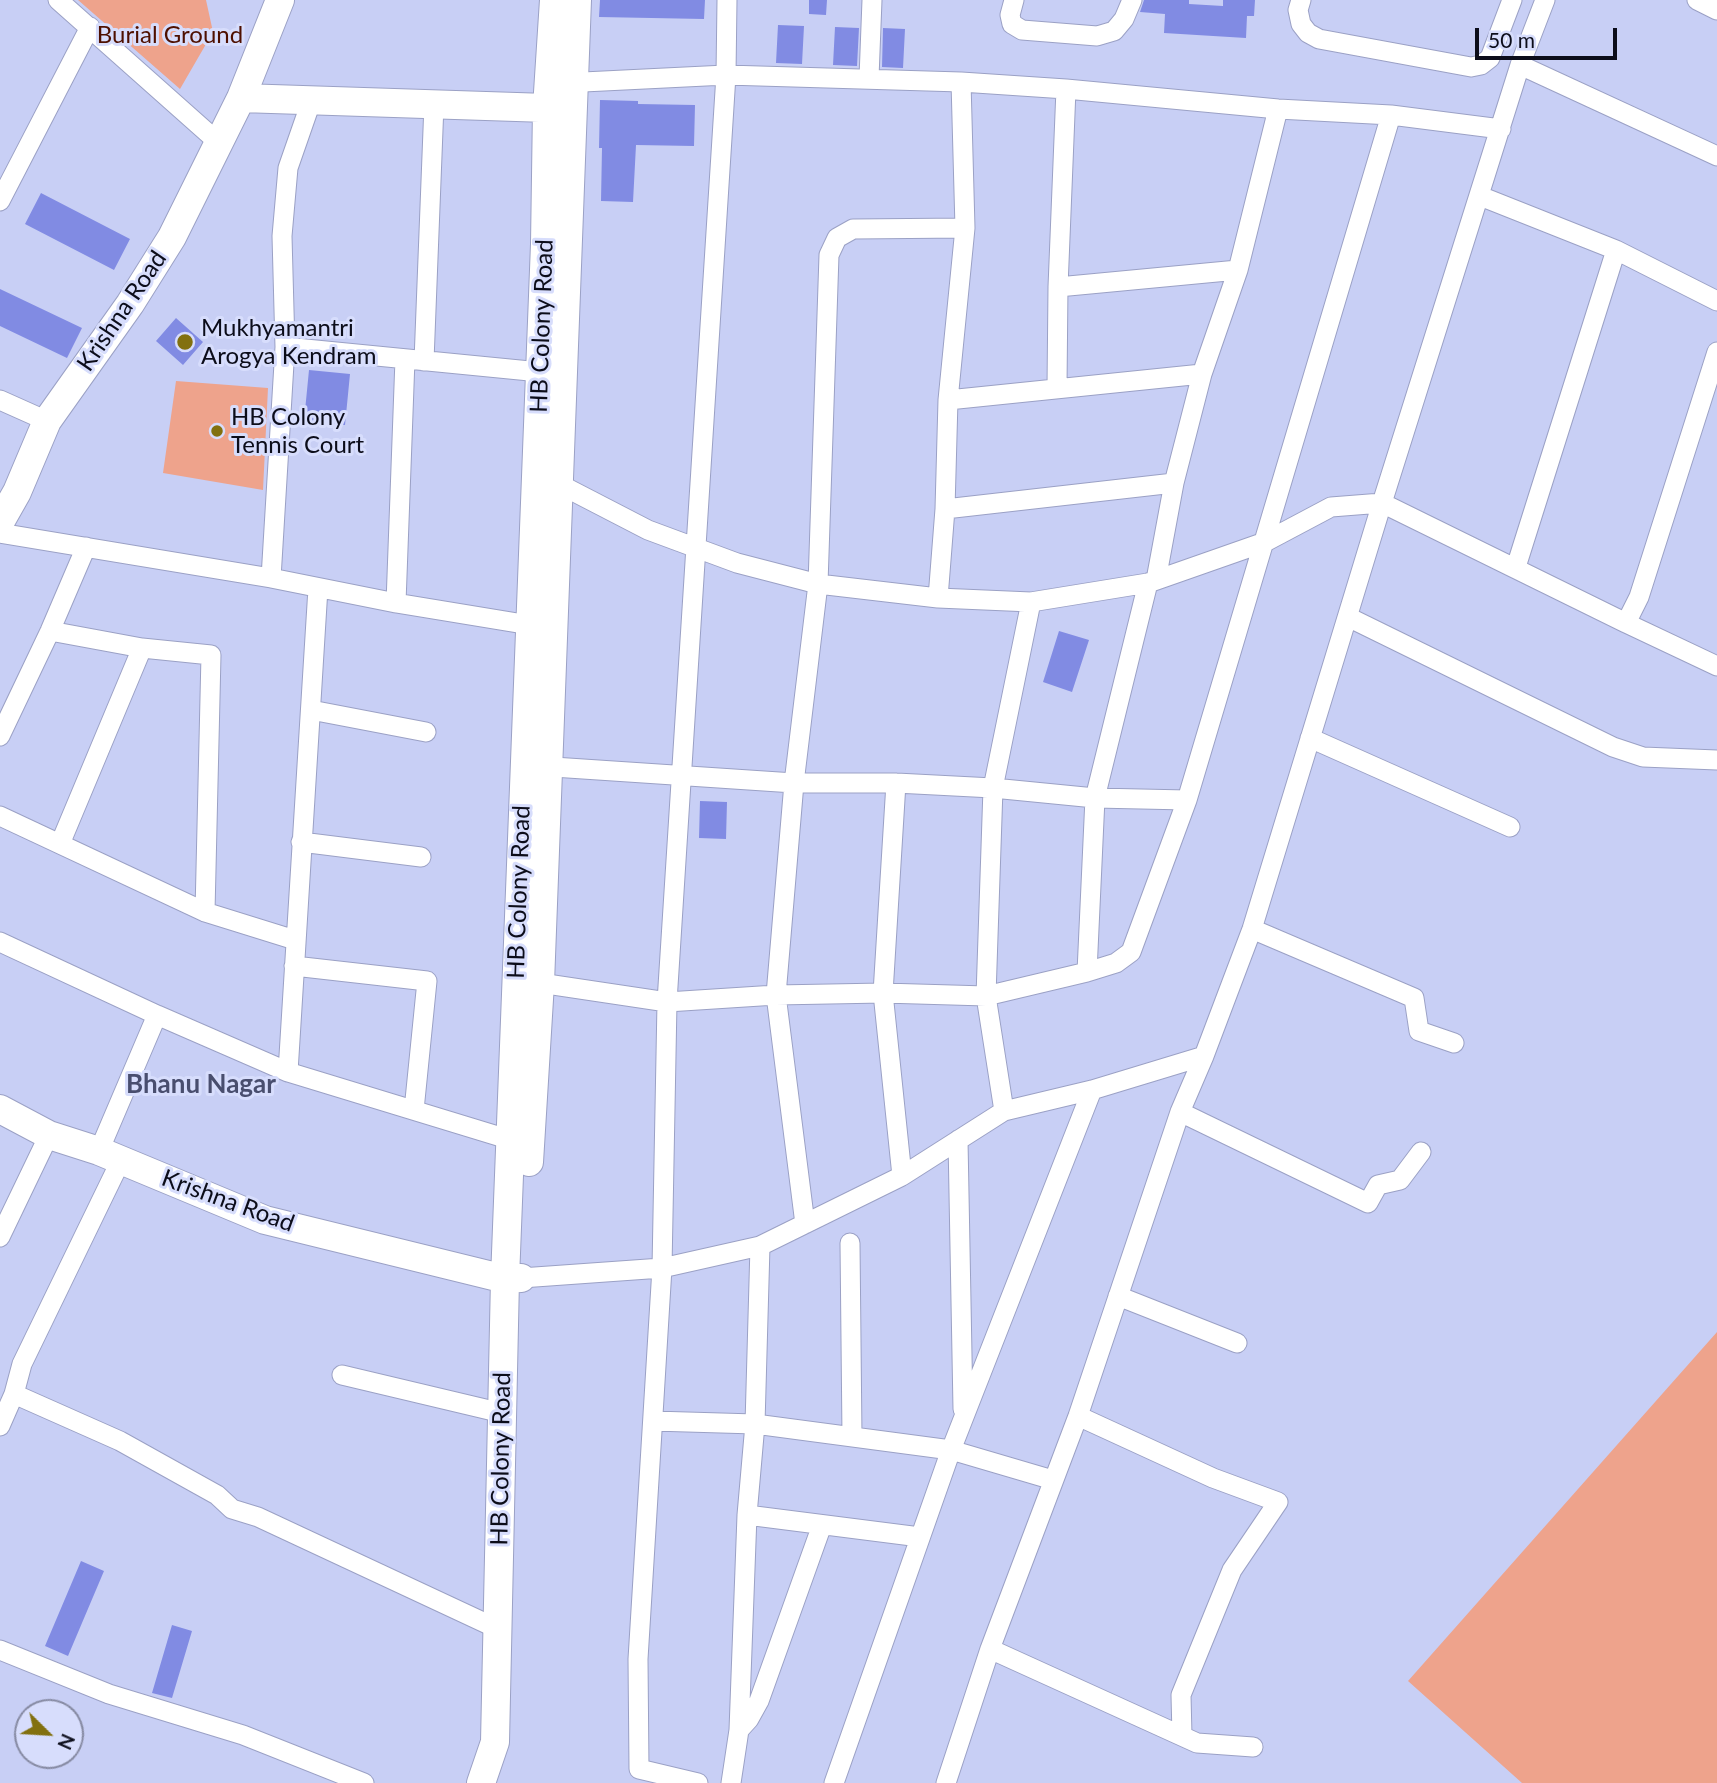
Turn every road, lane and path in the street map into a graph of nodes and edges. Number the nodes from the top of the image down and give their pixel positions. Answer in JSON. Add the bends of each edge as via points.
{"nodes":[{"id":1,"x":58,"y":0,"type":"edge"},
{"id":2,"x":280,"y":0,"type":"edge"},
{"id":3,"x":554,"y":0,"type":"edge"},
{"id":4,"x":577,"y":0,"type":"edge"},
{"id":5,"x":727,"y":0,"type":"edge"},
{"id":6,"x":872,"y":0,"type":"edge"},
{"id":7,"x":1014,"y":0,"type":"edge"},
{"id":8,"x":1132,"y":0,"type":"edge"},
{"id":9,"x":1301,"y":0,"type":"edge"},
{"id":10,"x":1512,"y":0,"type":"edge"},
{"id":11,"x":1545,"y":0,"type":"edge"},
{"id":12,"x":1697,"y":0,"type":"edge"},
{"id":13,"x":1717,"y":10,"type":"edge"},
{"id":14,"x":90,"y":27,"type":"junction"},
{"id":15,"x":1520,"y":65,"type":"junction"},
{"id":16,"x":726,"y":75,"type":"junction"},
{"id":17,"x":869,"y":78,"type":"junction"},
{"id":18,"x":961,"y":82,"type":"junction"},
{"id":19,"x":1066,"y":89,"type":"junction"},
{"id":20,"x":556,"y":92,"type":"junction"},
{"id":21,"x":241,"y":98,"type":"junction"},
{"id":22,"x":312,"y":99,"type":"junction"},
{"id":23,"x":434,"y":104,"type":"junction"},
{"id":24,"x":1278,"y":109,"type":"junction"},
{"id":25,"x":1391,"y":115,"type":"junction"},
{"id":26,"x":1501,"y":129,"type":"junction"},
{"id":27,"x":219,"y":143,"type":"junction"},
{"id":28,"x":1717,"y":156,"type":"edge"},
{"id":29,"x":1480,"y":196,"type":"junction"},
{"id":30,"x":0,"y":201,"type":"edge"},
{"id":31,"x":965,"y":228,"type":"junction"},
{"id":32,"x":1616,"y":250,"type":"junction"},
{"id":33,"x":1238,"y":270,"type":"junction"},
{"id":34,"x":1058,"y":287,"type":"junction"},
{"id":35,"x":1717,"y":300,"type":"edge"},
{"id":36,"x":285,"y":347,"type":"junction"},
{"id":37,"x":1717,"y":352,"type":"edge"},
{"id":38,"x":415,"y":360,"type":"junction"},
{"id":39,"x":540,"y":372,"type":"junction"},
{"id":40,"x":1202,"y":374,"type":"junction"},
{"id":41,"x":1056,"y":387,"type":"junction"},
{"id":42,"x":0,"y":400,"type":"edge"},
{"id":43,"x":948,"y":400,"type":"junction"},
{"id":44,"x":47,"y":421,"type":"junction"},
{"id":45,"x":1174,"y":483,"type":"junction"},
{"id":46,"x":559,"y":484,"type":"junction"},
{"id":47,"x":1382,"y":503,"type":"junction"},
{"id":48,"x":946,"y":509,"type":"junction"},
{"id":49,"x":0,"y":522,"type":"edge"},
{"id":50,"x":0,"y":533,"type":"edge"},
{"id":51,"x":1265,"y":542,"type":"junction"},
{"id":52,"x":86,"y":547,"type":"junction"},
{"id":53,"x":695,"y":547,"type":"junction"},
{"id":54,"x":1516,"y":567,"type":"junction"},
{"id":55,"x":271,"y":578,"type":"junction"},
{"id":56,"x":1152,"y":582,"type":"junction"},
{"id":57,"x":818,"y":584,"type":"junction"},
{"id":58,"x":318,"y":588,"type":"junction"},
{"id":59,"x":938,"y":598,"type":"junction"},
{"id":60,"x":1031,"y":602,"type":"junction"},
{"id":61,"x":396,"y":603,"type":"junction"},
{"id":62,"x":1348,"y":617,"type":"junction"},
{"id":63,"x":1626,"y":623,"type":"junction"},
{"id":64,"x":542,"y":627,"type":"junction"},
{"id":65,"x":50,"y":631,"type":"junction"},
{"id":66,"x":142,"y":648,"type":"junction"},
{"id":67,"x":1717,"y":666,"type":"edge"},
{"id":68,"x":311,"y":710,"type":"junction"},
{"id":69,"x":426,"y":732,"type":"dead end"},
{"id":70,"x":0,"y":736,"type":"edge"},
{"id":71,"x":1310,"y":738,"type":"junction"},
{"id":72,"x":1717,"y":760,"type":"edge"},
{"id":73,"x":536,"y":766,"type":"junction"},
{"id":74,"x":680,"y":776,"type":"junction"},
{"id":75,"x":794,"y":783,"type":"junction"},
{"id":76,"x":896,"y":783,"type":"junction"},
{"id":77,"x":993,"y":788,"type":"junction"},
{"id":78,"x":1095,"y":798,"type":"junction"},
{"id":79,"x":1187,"y":800,"type":"junction"},
{"id":80,"x":0,"y":816,"type":"edge"},
{"id":81,"x":1510,"y":827,"type":"dead end"},
{"id":82,"x":301,"y":842,"type":"junction"},
{"id":83,"x":60,"y":845,"type":"junction"},
{"id":84,"x":422,"y":857,"type":"dead end"},
{"id":85,"x":205,"y":912,"type":"junction"},
{"id":86,"x":1252,"y":929,"type":"junction"},
{"id":87,"x":295,"y":940,"type":"junction"},
{"id":88,"x":0,"y":942,"type":"edge"},
{"id":89,"x":294,"y":966,"type":"junction"},
{"id":90,"x":1087,"y":972,"type":"junction"},
{"id":91,"x":540,"y":983,"type":"junction"},
{"id":92,"x":883,"y":993,"type":"junction"},
{"id":93,"x":776,"y":995,"type":"junction"},
{"id":94,"x":986,"y":996,"type":"junction"},
{"id":95,"x":667,"y":1002,"type":"junction"},
{"id":96,"x":157,"y":1015,"type":"junction"},
{"id":97,"x":1454,"y":1043,"type":"dead end"},
{"id":98,"x":1205,"y":1056,"type":"junction"},
{"id":99,"x":288,"y":1072,"type":"junction"},
{"id":100,"x":1092,"y":1090,"type":"junction"},
{"id":101,"x":0,"y":1110,"type":"edge"},
{"id":102,"x":414,"y":1110,"type":"junction"},
{"id":103,"x":1004,"y":1111,"type":"junction"},
{"id":104,"x":1180,"y":1112,"type":"junction"},
{"id":105,"x":49,"y":1135,"type":"junction"},
{"id":106,"x":511,"y":1140,"type":"junction"},
{"id":107,"x":958,"y":1140,"type":"junction"},
{"id":108,"x":1421,"y":1152,"type":"dead end"},
{"id":109,"x":110,"y":1156,"type":"junction"},
{"id":110,"x":902,"y":1176,"type":"junction"},
{"id":111,"x":805,"y":1224,"type":"junction"},
{"id":112,"x":0,"y":1237,"type":"edge"},
{"id":113,"x":850,"y":1243,"type":"dead end"},
{"id":114,"x":760,"y":1246,"type":"junction"},
{"id":115,"x":662,"y":1268,"type":"junction"},
{"id":116,"x":513,"y":1278,"type":"junction"},
{"id":117,"x":1118,"y":1296,"type":"junction"},
{"id":118,"x":1237,"y":1343,"type":"dead end"},
{"id":119,"x":342,"y":1375,"type":"dead end"},
{"id":120,"x":14,"y":1394,"type":"junction"},
{"id":121,"x":502,"y":1413,"type":"junction"},
{"id":122,"x":1077,"y":1416,"type":"junction"},
{"id":123,"x":963,"y":1420,"type":"junction"},
{"id":124,"x":653,"y":1421,"type":"junction"},
{"id":125,"x":755,"y":1424,"type":"junction"},
{"id":126,"x":0,"y":1426,"type":"edge"},
{"id":127,"x":852,"y":1437,"type":"junction"},
{"id":128,"x":951,"y":1450,"type":"junction"},
{"id":129,"x":1054,"y":1480,"type":"junction"},
{"id":130,"x":747,"y":1515,"type":"junction"},
{"id":131,"x":822,"y":1525,"type":"junction"},
{"id":132,"x":920,"y":1537,"type":"junction"},
{"id":133,"x":498,"y":1629,"type":"junction"},
{"id":134,"x":990,"y":1649,"type":"junction"},
{"id":135,"x":0,"y":1650,"type":"edge"},
{"id":136,"x":739,"y":1730,"type":"junction"},
{"id":137,"x":1182,"y":1736,"type":"junction"},
{"id":138,"x":1253,"y":1747,"type":"dead end"},
{"id":139,"x":637,"y":1776,"type":"edge"},
{"id":140,"x":364,"y":1783,"type":"edge"},
{"id":141,"x":481,"y":1783,"type":"edge"},
{"id":142,"x":497,"y":1783,"type":"edge"},
{"id":143,"x":698,"y":1783,"type":"edge"},
{"id":144,"x":731,"y":1783,"type":"edge"},
{"id":145,"x":834,"y":1783,"type":"edge"},
{"id":146,"x":946,"y":1783,"type":"edge"}],
"edges":[{"from":1,"to":14,"type":"street"},
{"from":2,"to":21,"type":"street","name":"Krishna Road"},
{"from":3,"to":20,"type":"street","name":"HB Colony Road"},
{"from":4,"to":20,"type":"street"},
{"from":5,"to":16,"type":"street"},
{"from":6,"to":17,"type":"street"},
{"from":7,"to":8,"type":"street","via":[[1012,24],[1022,30],[1097,36],[1114,31]]},
{"from":9,"to":10,"type":"street","via":[[1300,24],[1320,39],[1471,67],[1490,58]]},
{"from":11,"to":15,"type":"street"},
{"from":12,"to":13,"type":"street"},
{"from":14,"to":27,"type":"street"},
{"from":14,"to":30,"type":"street"},
{"from":15,"to":26,"type":"street"},
{"from":15,"to":28,"type":"street"},
{"from":16,"to":17,"type":"street"},
{"from":16,"to":20,"type":"street"},
{"from":16,"to":53,"type":"street"},
{"from":17,"to":18,"type":"street"},
{"from":18,"to":19,"type":"street"},
{"from":18,"to":31,"type":"street"},
{"from":19,"to":24,"type":"street"},
{"from":19,"to":34,"type":"street"},
{"from":20,"to":23,"type":"street"},
{"from":20,"to":39,"type":"street","name":"HB Colony Road"},
{"from":20,"to":46,"type":"street"},
{"from":21,"to":22,"type":"street"},
{"from":21,"to":27,"type":"street","name":"Krishna Road"},
{"from":22,"to":23,"type":"street"},
{"from":22,"to":36,"type":"street","via":[[288,168],[282,236]]},
{"from":23,"to":38,"type":"street"},
{"from":24,"to":25,"type":"street"},
{"from":24,"to":33,"type":"street"},
{"from":25,"to":26,"type":"street"},
{"from":25,"to":51,"type":"street"},
{"from":26,"to":29,"type":"street"},
{"from":27,"to":44,"type":"street","name":"Krishna Road","via":[[172,237]]},
{"from":29,"to":32,"type":"street"},
{"from":29,"to":47,"type":"street"},
{"from":31,"to":43,"type":"street"},
{"from":31,"to":57,"type":"street","via":[[853,229],[837,238],[829,255]]},
{"from":32,"to":35,"type":"street"},
{"from":32,"to":54,"type":"street"},
{"from":33,"to":34,"type":"street"},
{"from":33,"to":40,"type":"street"},
{"from":34,"to":41,"type":"street"},
{"from":36,"to":38,"type":"street"},
{"from":36,"to":55,"type":"street"},
{"from":37,"to":63,"type":"street","via":[[1639,597]]},
{"from":38,"to":39,"type":"street"},
{"from":38,"to":61,"type":"street"},
{"from":39,"to":64,"type":"street","name":"HB Colony Road"},
{"from":40,"to":41,"type":"street"},
{"from":40,"to":45,"type":"street"},
{"from":41,"to":43,"type":"street"},
{"from":42,"to":44,"type":"street"},
{"from":43,"to":48,"type":"street"},
{"from":44,"to":49,"type":"street","name":"Krishna Road"},
{"from":45,"to":48,"type":"street"},
{"from":45,"to":56,"type":"street"},
{"from":46,"to":53,"type":"street","via":[[648,530]]},
{"from":46,"to":64,"type":"street"},
{"from":47,"to":51,"type":"street","via":[[1331,507]]},
{"from":47,"to":54,"type":"street"},
{"from":47,"to":62,"type":"street"},
{"from":48,"to":59,"type":"street"},
{"from":50,"to":52,"type":"street"},
{"from":51,"to":56,"type":"street"},
{"from":51,"to":79,"type":"street"},
{"from":52,"to":55,"type":"street"},
{"from":52,"to":65,"type":"street"},
{"from":53,"to":57,"type":"street"},
{"from":53,"to":74,"type":"street"},
{"from":54,"to":63,"type":"street"},
{"from":55,"to":58,"type":"street"},
{"from":56,"to":60,"type":"street"},
{"from":56,"to":78,"type":"street"},
{"from":57,"to":59,"type":"street"},
{"from":57,"to":75,"type":"street"},
{"from":58,"to":61,"type":"street"},
{"from":58,"to":68,"type":"street"},
{"from":59,"to":60,"type":"street"},
{"from":60,"to":77,"type":"street"},
{"from":61,"to":64,"type":"street"},
{"from":62,"to":71,"type":"street"},
{"from":62,"to":72,"type":"street","via":[[1613,747],[1643,757]]},
{"from":63,"to":67,"type":"street"},
{"from":64,"to":73,"type":"street","name":"HB Colony Road"},
{"from":65,"to":66,"type":"street"},
{"from":65,"to":70,"type":"street"},
{"from":66,"to":83,"type":"street"},
{"from":66,"to":85,"type":"street","via":[[211,655]]},
{"from":68,"to":69,"type":"street"},
{"from":68,"to":82,"type":"street"},
{"from":71,"to":81,"type":"street"},
{"from":71,"to":86,"type":"street"},
{"from":73,"to":74,"type":"street"},
{"from":73,"to":91,"type":"street"},
{"from":73,"to":106,"type":"street","name":"HB Colony Road"},
{"from":74,"to":75,"type":"street"},
{"from":74,"to":95,"type":"street"},
{"from":75,"to":76,"type":"street"},
{"from":75,"to":93,"type":"street"},
{"from":76,"to":77,"type":"street"},
{"from":76,"to":92,"type":"street"},
{"from":77,"to":78,"type":"street"},
{"from":77,"to":94,"type":"street"},
{"from":78,"to":79,"type":"street"},
{"from":78,"to":90,"type":"street"},
{"from":79,"to":90,"type":"street","via":[[1131,952],[1116,963]]},
{"from":80,"to":83,"type":"street"},
{"from":82,"to":84,"type":"street"},
{"from":82,"to":87,"type":"street"},
{"from":83,"to":85,"type":"street"},
{"from":85,"to":87,"type":"street"},
{"from":86,"to":97,"type":"street","via":[[1414,998],[1419,1031]]},
{"from":86,"to":98,"type":"street"},
{"from":87,"to":89,"type":"street"},
{"from":88,"to":96,"type":"street"},
{"from":89,"to":99,"type":"street"},
{"from":89,"to":102,"type":"street","via":[[427,981]]},
{"from":90,"to":94,"type":"street"},
{"from":91,"to":95,"type":"street"},
{"from":91,"to":116,"type":"street"},
{"from":92,"to":93,"type":"street"},
{"from":92,"to":94,"type":"street"},
{"from":92,"to":110,"type":"street"},
{"from":93,"to":95,"type":"street"},
{"from":93,"to":111,"type":"street"},
{"from":94,"to":103,"type":"street"},
{"from":95,"to":115,"type":"street"},
{"from":96,"to":99,"type":"street"},
{"from":96,"to":109,"type":"street"},
{"from":98,"to":100,"type":"street"},
{"from":98,"to":104,"type":"street"},
{"from":99,"to":102,"type":"street"},
{"from":100,"to":103,"type":"street"},
{"from":100,"to":123,"type":"street"},
{"from":101,"to":105,"type":"street","name":"Krishna Road"},
{"from":102,"to":106,"type":"street"},
{"from":103,"to":107,"type":"street"},
{"from":104,"to":108,"type":"street","via":[[1368,1203],[1378,1185],[1400,1180]]},
{"from":104,"to":117,"type":"street"},
{"from":105,"to":109,"type":"street","name":"Krishna Road"},
{"from":105,"to":112,"type":"street"},
{"from":106,"to":116,"type":"street","name":"HB Colony Road"},
{"from":107,"to":110,"type":"street"},
{"from":107,"to":123,"type":"street"},
{"from":109,"to":116,"type":"street","name":"Krishna Road","via":[[265,1220]]},
{"from":109,"to":120,"type":"street","via":[[22,1364]]},
{"from":110,"to":111,"type":"street"},
{"from":111,"to":114,"type":"street"},
{"from":113,"to":127,"type":"street"},
{"from":114,"to":115,"type":"street"},
{"from":114,"to":125,"type":"street"},
{"from":115,"to":116,"type":"street"},
{"from":115,"to":124,"type":"street"},
{"from":116,"to":121,"type":"street","name":"HB Colony Road"},
{"from":116,"to":142,"type":"street","via":[[509,1745]]},
{"from":117,"to":118,"type":"street"},
{"from":117,"to":122,"type":"street"},
{"from":119,"to":121,"type":"street"},
{"from":120,"to":126,"type":"street"},
{"from":120,"to":133,"type":"street","via":[[120,1441],[217,1495],[232,1509]]},
{"from":121,"to":133,"type":"street","name":"HB Colony Road"},
{"from":122,"to":129,"type":"street"},
{"from":122,"to":137,"type":"street","via":[[1213,1478],[1278,1502],[1227,1582],[1181,1695]]},
{"from":123,"to":128,"type":"street"},
{"from":124,"to":125,"type":"street"},
{"from":124,"to":139,"type":"street","via":[[638,1659]]},
{"from":125,"to":127,"type":"street"},
{"from":125,"to":130,"type":"street"},
{"from":127,"to":128,"type":"street"},
{"from":128,"to":129,"type":"street"},
{"from":128,"to":132,"type":"street"},
{"from":129,"to":134,"type":"street"},
{"from":130,"to":131,"type":"street"},
{"from":130,"to":136,"type":"street"},
{"from":131,"to":132,"type":"street"},
{"from":131,"to":136,"type":"street","via":[[759,1701]]},
{"from":132,"to":145,"type":"street"},
{"from":133,"to":141,"type":"street","name":"HB Colony Road","via":[[495,1742]]},
{"from":134,"to":137,"type":"street"},
{"from":134,"to":146,"type":"street"},
{"from":135,"to":140,"type":"street","via":[[110,1694],[243,1735]]},
{"from":136,"to":144,"type":"street"},
{"from":137,"to":138,"type":"street","via":[[1197,1743]]},
{"from":139,"to":143,"type":"street"}]}
